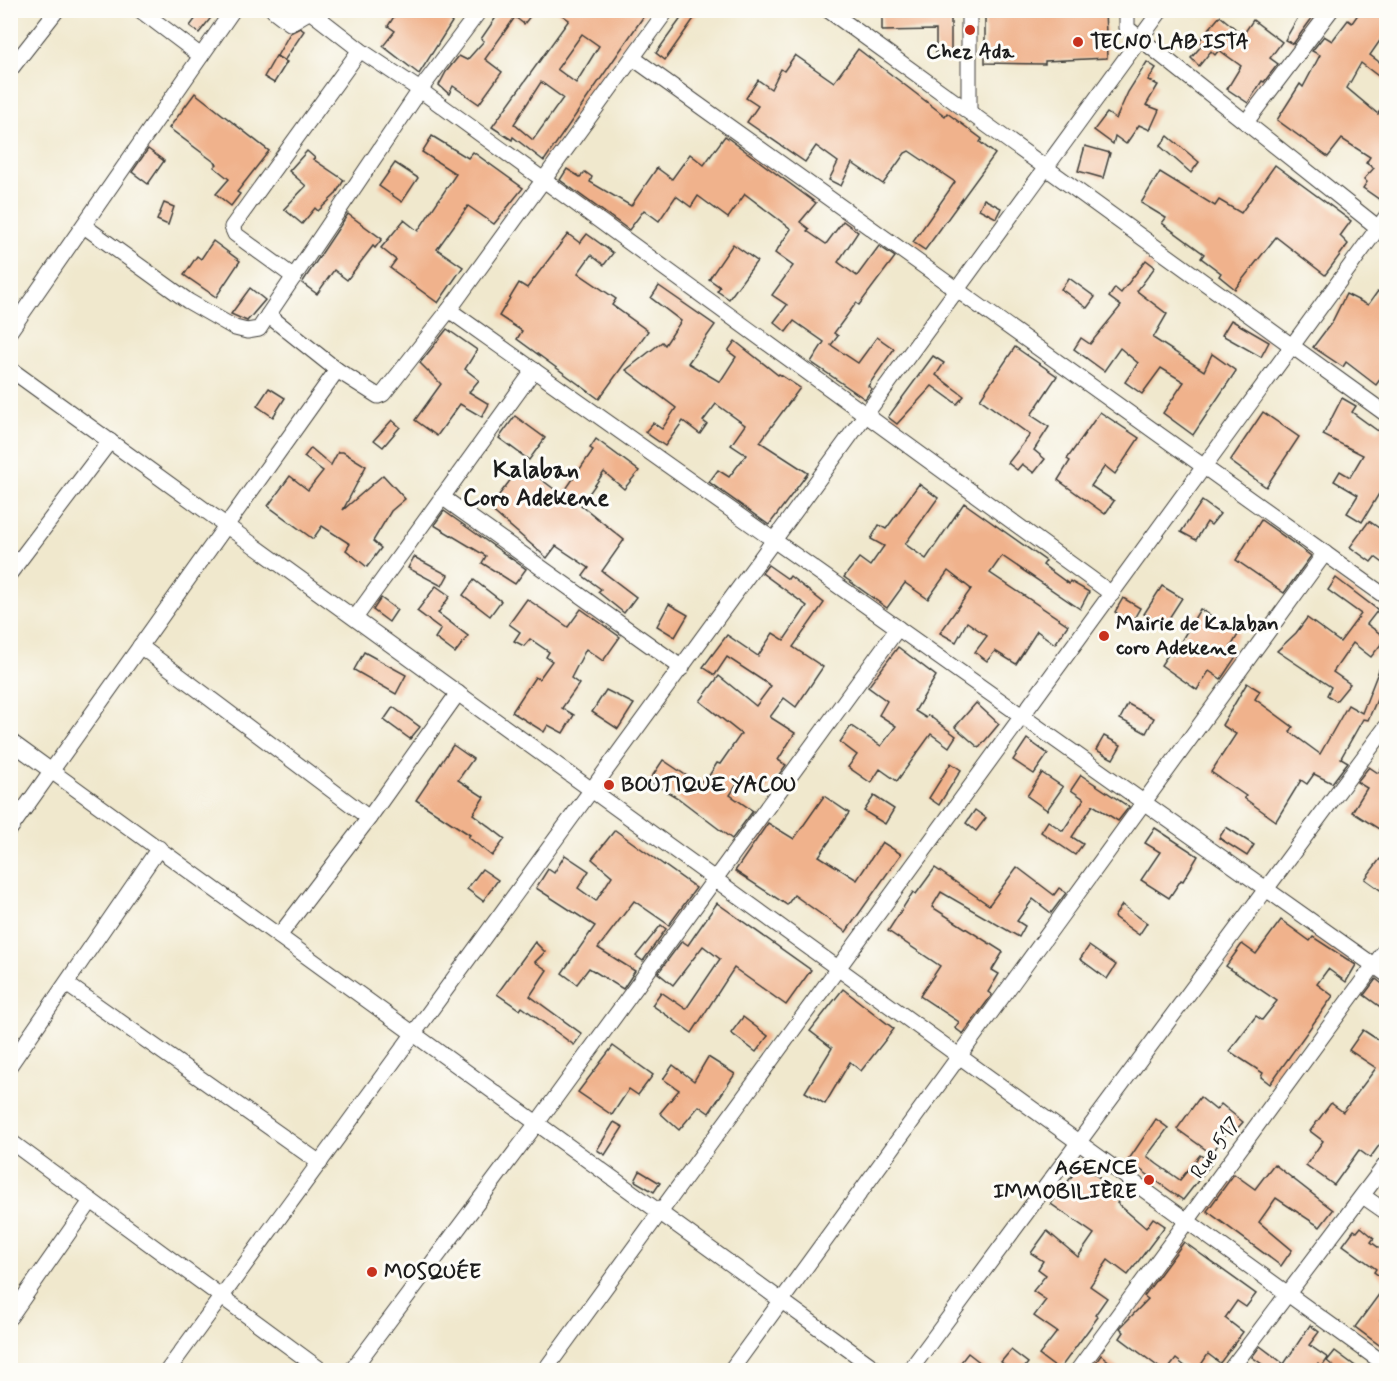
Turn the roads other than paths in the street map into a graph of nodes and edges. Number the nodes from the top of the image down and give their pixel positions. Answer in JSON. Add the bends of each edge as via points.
{"nodes":[{"id":1,"x":57,"y":10,"type":"edge"},
{"id":2,"x":140,"y":10,"type":"edge"},
{"id":3,"x":232,"y":10,"type":"edge"},
{"id":4,"x":273,"y":10,"type":"edge"},
{"id":5,"x":480,"y":10,"type":"edge"},
{"id":6,"x":667,"y":10,"type":"edge"},
{"id":7,"x":828,"y":10,"type":"edge"},
{"id":8,"x":969,"y":10,"type":"edge"},
{"id":9,"x":1127,"y":10,"type":"edge"},
{"id":10,"x":1161,"y":10,"type":"edge"},
{"id":11,"x":1331,"y":10,"type":"edge"},
{"id":12,"x":312,"y":11,"type":"edge"},
{"id":13,"x":1141,"y":38,"type":"junction"},
{"id":14,"x":360,"y":50,"type":"junction"},
{"id":15,"x":201,"y":56,"type":"junction"},
{"id":16,"x":633,"y":58,"type":"junction"},
{"id":17,"x":10,"y":70,"type":"edge"},
{"id":18,"x":420,"y":90,"type":"junction"},
{"id":19,"x":969,"y":112,"type":"junction"},
{"id":20,"x":1246,"y":122,"type":"junction"},
{"id":21,"x":1046,"y":168,"type":"junction"},
{"id":22,"x":543,"y":182,"type":"junction"},
{"id":23,"x":84,"y":226,"type":"junction"},
{"id":24,"x":1384,"y":227,"type":"edge"},
{"id":25,"x":294,"y":277,"type":"junction"},
{"id":26,"x":957,"y":290,"type":"junction"},
{"id":27,"x":449,"y":310,"type":"junction"},
{"id":28,"x":268,"y":315,"type":"junction"},
{"id":29,"x":10,"y":332,"type":"edge"},
{"id":30,"x":1292,"y":346,"type":"junction"},
{"id":31,"x":10,"y":369,"type":"edge"},
{"id":32,"x":337,"y":370,"type":"junction"},
{"id":33,"x":534,"y":370,"type":"junction"},
{"id":34,"x":867,"y":414,"type":"junction"},
{"id":35,"x":1386,"y":414,"type":"edge"},
{"id":36,"x":110,"y":441,"type":"junction"},
{"id":37,"x":1204,"y":467,"type":"junction"},
{"id":38,"x":442,"y":497,"type":"junction"},
{"id":39,"x":226,"y":525,"type":"junction"},
{"id":40,"x":774,"y":540,"type":"junction"},
{"id":41,"x":1325,"y":553,"type":"junction"},
{"id":42,"x":16,"y":556,"type":"edge"},
{"id":43,"x":10,"y":573,"type":"edge"},
{"id":44,"x":1112,"y":594,"type":"junction"},
{"id":45,"x":1386,"y":597,"type":"edge"},
{"id":46,"x":355,"y":618,"type":"junction"},
{"id":47,"x":898,"y":628,"type":"junction"},
{"id":48,"x":140,"y":646,"type":"junction"},
{"id":49,"x":682,"y":668,"type":"junction"},
{"id":50,"x":458,"y":693,"type":"junction"},
{"id":51,"x":1023,"y":717,"type":"junction"},
{"id":52,"x":1386,"y":726,"type":"edge"},
{"id":53,"x":10,"y":741,"type":"edge"},
{"id":54,"x":52,"y":771,"type":"junction"},
{"id":55,"x":592,"y":790,"type":"junction"},
{"id":56,"x":1144,"y":802,"type":"junction"},
{"id":57,"x":369,"y":818,"type":"junction"},
{"id":58,"x":10,"y":829,"type":"edge"},
{"id":59,"x":159,"y":849,"type":"junction"},
{"id":60,"x":715,"y":879,"type":"junction"},
{"id":61,"x":1266,"y":889,"type":"junction"},
{"id":62,"x":279,"y":936,"type":"junction"},
{"id":63,"x":1386,"y":949,"type":"edge"},
{"id":64,"x":840,"y":970,"type":"junction"},
{"id":65,"x":1381,"y":970,"type":"edge"},
{"id":66,"x":68,"y":985,"type":"junction"},
{"id":67,"x":414,"y":1034,"type":"junction"},
{"id":68,"x":959,"y":1056,"type":"junction"},
{"id":69,"x":10,"y":1065,"type":"edge"},
{"id":70,"x":537,"y":1123,"type":"junction"},
{"id":71,"x":10,"y":1141,"type":"edge"},
{"id":72,"x":1079,"y":1142,"type":"junction"},
{"id":73,"x":320,"y":1163,"type":"junction"},
{"id":74,"x":1386,"y":1164,"type":"edge"},
{"id":75,"x":1363,"y":1196,"type":"junction"},
{"id":76,"x":91,"y":1201,"type":"junction"},
{"id":77,"x":1386,"y":1212,"type":"edge"},
{"id":78,"x":662,"y":1214,"type":"junction"},
{"id":79,"x":1188,"y":1221,"type":"junction"},
{"id":80,"x":1289,"y":1294,"type":"junction"},
{"id":81,"x":222,"y":1297,"type":"junction"},
{"id":82,"x":781,"y":1301,"type":"junction"},
{"id":83,"x":10,"y":1317,"type":"edge"},
{"id":84,"x":1386,"y":1365,"type":"edge"},
{"id":85,"x":168,"y":1371,"type":"edge"},
{"id":86,"x":321,"y":1371,"type":"edge"},
{"id":87,"x":352,"y":1371,"type":"edge"},
{"id":88,"x":545,"y":1371,"type":"edge"},
{"id":89,"x":731,"y":1371,"type":"edge"},
{"id":90,"x":877,"y":1371,"type":"edge"},
{"id":91,"x":910,"y":1371,"type":"edge"},
{"id":92,"x":1078,"y":1371,"type":"edge"},
{"id":93,"x":1230,"y":1371,"type":"edge"}],
"edges":[{"from":1,"to":17,"type":"street"},
{"from":2,"to":15,"type":"street"},
{"from":3,"to":15,"type":"street"},
{"from":4,"to":12,"type":"street","via":[[290,23]]},
{"from":5,"to":18,"type":"street"},
{"from":6,"to":16,"type":"street"},
{"from":7,"to":19,"type":"street"},
{"from":8,"to":19,"type":"street"},
{"from":9,"to":13,"type":"street","via":[[1127,28]]},
{"from":10,"to":13,"type":"street"},
{"from":11,"to":20,"type":"street"},
{"from":12,"to":14,"type":"street"},
{"from":13,"to":20,"type":"street"},
{"from":13,"to":21,"type":"street"},
{"from":14,"to":18,"type":"street"},
{"from":14,"to":25,"type":"street","via":[[232,226],[235,234]]},
{"from":15,"to":23,"type":"street"},
{"from":16,"to":22,"type":"street"},
{"from":16,"to":26,"type":"street"},
{"from":18,"to":22,"type":"street"},
{"from":18,"to":25,"type":"street"},
{"from":19,"to":21,"type":"street"},
{"from":20,"to":24,"type":"street"},
{"from":21,"to":26,"type":"street"},
{"from":21,"to":30,"type":"street"},
{"from":22,"to":27,"type":"street"},
{"from":22,"to":34,"type":"street"},
{"from":23,"to":28,"type":"street","via":[[188,301],[235,328],[259,329]]},
{"from":23,"to":29,"type":"street"},
{"from":24,"to":30,"type":"street"},
{"from":25,"to":28,"type":"street"},
{"from":26,"to":34,"type":"street"},
{"from":26,"to":37,"type":"street"},
{"from":27,"to":32,"type":"street","via":[[384,394],[373,394]]},
{"from":27,"to":33,"type":"street"},
{"from":28,"to":32,"type":"street"},
{"from":30,"to":35,"type":"street"},
{"from":30,"to":37,"type":"street"},
{"from":31,"to":36,"type":"street"},
{"from":32,"to":39,"type":"street"},
{"from":33,"to":38,"type":"street"},
{"from":33,"to":40,"type":"street"},
{"from":34,"to":40,"type":"street"},
{"from":34,"to":44,"type":"street"},
{"from":36,"to":39,"type":"street"},
{"from":36,"to":42,"type":"street"},
{"from":37,"to":41,"type":"street"},
{"from":37,"to":44,"type":"street"},
{"from":38,"to":46,"type":"street"},
{"from":38,"to":49,"type":"street"},
{"from":39,"to":46,"type":"street"},
{"from":39,"to":48,"type":"street"},
{"from":40,"to":47,"type":"street"},
{"from":40,"to":49,"type":"street"},
{"from":41,"to":45,"type":"street"},
{"from":41,"to":56,"type":"street"},
{"from":42,"to":43,"type":"street"},
{"from":44,"to":51,"type":"street"},
{"from":46,"to":50,"type":"street"},
{"from":47,"to":51,"type":"street"},
{"from":47,"to":60,"type":"street"},
{"from":48,"to":54,"type":"street"},
{"from":48,"to":57,"type":"street"},
{"from":49,"to":55,"type":"street"},
{"from":50,"to":55,"type":"street"},
{"from":50,"to":57,"type":"street"},
{"from":51,"to":56,"type":"street"},
{"from":51,"to":64,"type":"street"},
{"from":52,"to":61,"type":"street"},
{"from":53,"to":54,"type":"street"},
{"from":54,"to":58,"type":"street"},
{"from":54,"to":59,"type":"street"},
{"from":55,"to":60,"type":"street"},
{"from":55,"to":67,"type":"street"},
{"from":56,"to":61,"type":"street"},
{"from":56,"to":68,"type":"street"},
{"from":57,"to":62,"type":"street"},
{"from":59,"to":62,"type":"street"},
{"from":59,"to":66,"type":"street"},
{"from":60,"to":64,"type":"street"},
{"from":60,"to":70,"type":"street"},
{"from":61,"to":65,"type":"street"},
{"from":61,"to":72,"type":"street"},
{"from":62,"to":67,"type":"street"},
{"from":63,"to":65,"type":"street","name":"Rue 517"},
{"from":64,"to":68,"type":"street"},
{"from":64,"to":78,"type":"street"},
{"from":65,"to":79,"type":"street","name":"Rue 517"},
{"from":66,"to":69,"type":"street"},
{"from":66,"to":73,"type":"street"},
{"from":67,"to":70,"type":"street"},
{"from":67,"to":73,"type":"street"},
{"from":68,"to":72,"type":"street"},
{"from":68,"to":82,"type":"street"},
{"from":70,"to":78,"type":"street"},
{"from":70,"to":87,"type":"street"},
{"from":71,"to":76,"type":"street"},
{"from":72,"to":79,"type":"street"},
{"from":72,"to":91,"type":"street"},
{"from":73,"to":81,"type":"street"},
{"from":74,"to":75,"type":"street"},
{"from":75,"to":77,"type":"street"},
{"from":75,"to":80,"type":"street"},
{"from":76,"to":81,"type":"street"},
{"from":76,"to":83,"type":"street"},
{"from":78,"to":82,"type":"street"},
{"from":78,"to":88,"type":"street"},
{"from":79,"to":80,"type":"street"},
{"from":79,"to":92,"type":"street","name":"Rue 517"},
{"from":80,"to":84,"type":"street"},
{"from":80,"to":93,"type":"street"},
{"from":81,"to":85,"type":"street"},
{"from":81,"to":86,"type":"street"},
{"from":82,"to":89,"type":"street"},
{"from":82,"to":90,"type":"street"}]}
